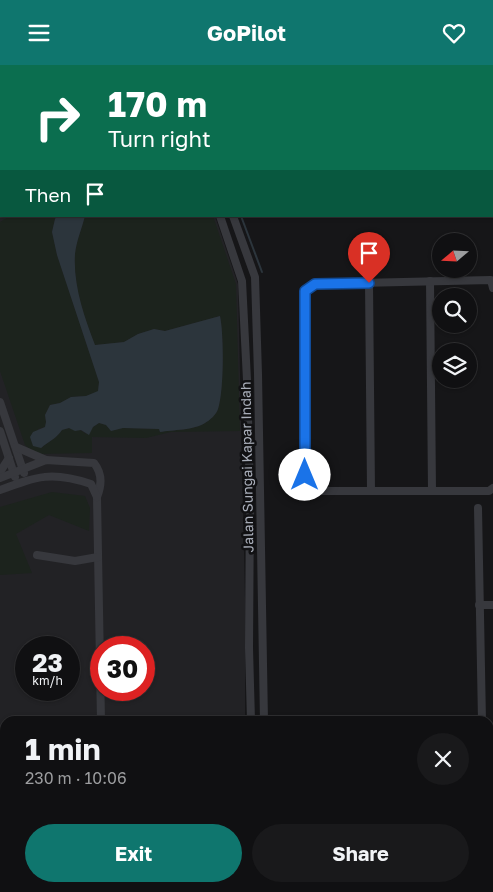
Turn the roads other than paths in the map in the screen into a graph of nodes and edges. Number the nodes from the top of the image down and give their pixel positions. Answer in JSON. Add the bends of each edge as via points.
{"nodes":[{"id":1,"x":220,"y":217,"type":"edge"},
{"id":2,"x":233,"y":217,"type":"edge"},
{"id":3,"x":492,"y":279,"type":"edge"},
{"id":4,"x":430,"y":281,"type":"junction"},
{"id":5,"x":369,"y":283,"type":"junction"},
{"id":6,"x":493,"y":288,"type":"edge"},
{"id":7,"x":0,"y":402,"type":"edge"},
{"id":8,"x":0,"y":431,"type":"edge"},
{"id":9,"x":14,"y":444,"type":"junction"},
{"id":10,"x":8,"y":455,"type":"junction"},
{"id":11,"x":46,"y":460,"type":"junction"},
{"id":12,"x":23,"y":469,"type":"junction"},
{"id":13,"x":0,"y":472,"type":"edge"},
{"id":14,"x":14,"y":472,"type":"junction"},
{"id":15,"x":0,"y":478,"type":"edge"},
{"id":16,"x":26,"y":480,"type":"junction"},
{"id":17,"x":18,"y":483,"type":"junction"},
{"id":18,"x":493,"y":488,"type":"edge"},
{"id":19,"x":0,"y":489,"type":"edge"},
{"id":20,"x":371,"y":491,"type":"junction"},
{"id":21,"x":432,"y":491,"type":"junction"},
{"id":22,"x":97,"y":497,"type":"junction"},
{"id":23,"x":478,"y":508,"type":"dead end"},
{"id":24,"x":37,"y":555,"type":"dead end"},
{"id":25,"x":94,"y":558,"type":"junction"},
{"id":26,"x":479,"y":605,"type":"junction"},
{"id":27,"x":493,"y":605,"type":"edge"},
{"id":28,"x":101,"y":716,"type":"edge"},
{"id":29,"x":251,"y":716,"type":"edge"},
{"id":30,"x":264,"y":716,"type":"edge"},
{"id":31,"x":482,"y":716,"type":"edge"}],
"edges":[{"from":1,"to":29,"type":"street","name":"Jalan Sungai Kapar Indah","via":[[242,281],[250,498]]},
{"from":2,"to":30,"type":"street","name":"Jalan Sungai Kapar Indah","via":[[255,277]]},
{"from":3,"to":4,"type":"street"},
{"from":3,"to":6,"type":"street"},
{"from":4,"to":5,"type":"street"},
{"from":4,"to":21,"type":"street"},
{"from":5,"to":20,"type":"street"},
{"from":5,"to":20,"type":"street","via":[[315,284],[305,291],[305,475],[316,491]]},
{"from":7,"to":9,"type":"street"},
{"from":8,"to":10,"type":"street"},
{"from":9,"to":11,"type":"street"},
{"from":9,"to":12,"type":"street"},
{"from":10,"to":13,"type":"street"},
{"from":10,"to":14,"type":"street"},
{"from":11,"to":12,"type":"street"},
{"from":11,"to":22,"type":"street","via":[[94,463],[100,475],[101,488]]},
{"from":12,"to":14,"type":"street"},
{"from":12,"to":16,"type":"street"},
{"from":14,"to":15,"type":"street"},
{"from":14,"to":17,"type":"street"},
{"from":16,"to":17,"type":"street"},
{"from":16,"to":22,"type":"street","via":[[58,475],[73,478],[92,484]]},
{"from":17,"to":19,"type":"street"},
{"from":18,"to":21,"type":"street","via":[[489,491]]},
{"from":20,"to":21,"type":"street"},
{"from":22,"to":25,"type":"street"},
{"from":23,"to":26,"type":"street"},
{"from":24,"to":25,"type":"street","via":[[74,561]]},
{"from":25,"to":28,"type":"street"},
{"from":26,"to":27,"type":"street"},
{"from":26,"to":31,"type":"street"}]}
